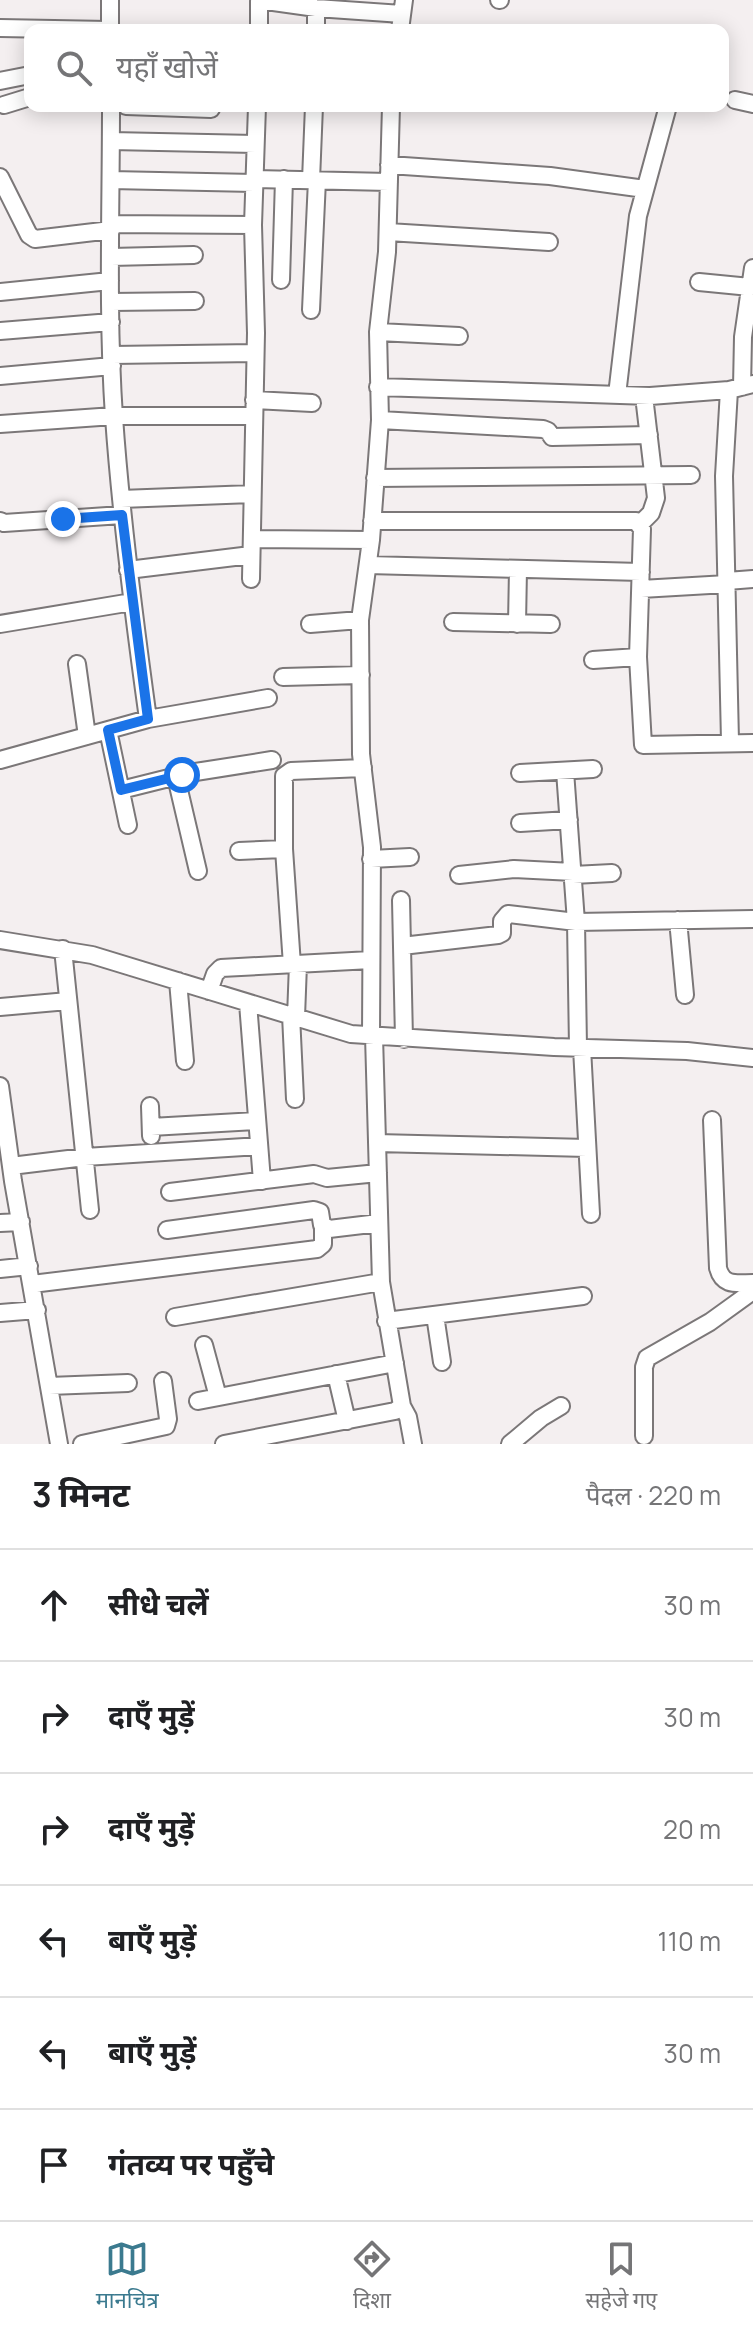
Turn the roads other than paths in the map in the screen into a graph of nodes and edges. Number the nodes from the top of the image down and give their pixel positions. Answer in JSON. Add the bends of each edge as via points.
{"nodes":[{"id":1,"x":110,"y":0,"type":"edge"},
{"id":2,"x":259,"y":0,"type":"edge"},
{"id":3,"x":316,"y":8,"type":"junction"},
{"id":4,"x":402,"y":15,"type":"edge"},
{"id":5,"x":109,"y":24,"type":"edge"},
{"id":6,"x":259,"y":24,"type":"edge"},
{"id":7,"x":316,"y":24,"type":"edge"},
{"id":8,"x":0,"y":28,"type":"edge"},
{"id":9,"x":24,"y":28,"type":"edge"},
{"id":10,"x":24,"y":76,"type":"edge"},
{"id":11,"x":0,"y":81,"type":"edge"},
{"id":12,"x":24,"y":99,"type":"edge"},
{"id":13,"x":735,"y":100,"type":"dead end"},
{"id":14,"x":753,"y":104,"type":"edge"},
{"id":15,"x":4,"y":105,"type":"dead end"},
{"id":16,"x":111,"y":112,"type":"edge"},
{"id":17,"x":257,"y":112,"type":"edge"},
{"id":18,"x":314,"y":112,"type":"edge"},
{"id":19,"x":389,"y":112,"type":"edge"},
{"id":20,"x":666,"y":112,"type":"edge"},
{"id":21,"x":111,"y":141,"type":"junction"},
{"id":22,"x":255,"y":144,"type":"junction"},
{"id":23,"x":389,"y":174,"type":"junction"},
{"id":24,"x":0,"y":177,"type":"edge"},
{"id":25,"x":284,"y":179,"type":"junction"},
{"id":26,"x":111,"y":180,"type":"junction"},
{"id":27,"x":314,"y":180,"type":"junction"},
{"id":28,"x":254,"y":181,"type":"junction"},
{"id":29,"x":645,"y":189,"type":"junction"},
{"id":30,"x":253,"y":225,"type":"junction"},
{"id":31,"x":111,"y":227,"type":"junction"},
{"id":32,"x":388,"y":232,"type":"junction"},
{"id":33,"x":549,"y":242,"type":"dead end"},
{"id":34,"x":194,"y":255,"type":"dead end"},
{"id":35,"x":111,"y":257,"type":"junction"},
{"id":36,"x":753,"y":268,"type":"edge"},
{"id":37,"x":281,"y":280,"type":"dead end"},
{"id":38,"x":110,"y":281,"type":"junction"},
{"id":39,"x":699,"y":282,"type":"dead end"},
{"id":40,"x":750,"y":287,"type":"junction"},
{"id":41,"x":0,"y":292,"type":"edge"},
{"id":42,"x":195,"y":301,"type":"dead end"},
{"id":43,"x":111,"y":302,"type":"junction"},
{"id":44,"x":311,"y":310,"type":"dead end"},
{"id":45,"x":111,"y":322,"type":"junction"},
{"id":46,"x":0,"y":331,"type":"edge"},
{"id":47,"x":378,"y":332,"type":"junction"},
{"id":48,"x":748,"y":332,"type":"edge"},
{"id":49,"x":459,"y":336,"type":"dead end"},
{"id":50,"x":255,"y":353,"type":"junction"},
{"id":51,"x":112,"y":361,"type":"junction"},
{"id":52,"x":0,"y":376,"type":"edge"},
{"id":53,"x":378,"y":387,"type":"junction"},
{"id":54,"x":742,"y":387,"type":"edge"},
{"id":55,"x":617,"y":395,"type":"junction"},
{"id":56,"x":644,"y":396,"type":"junction"},
{"id":57,"x":312,"y":403,"type":"dead end"},
{"id":58,"x":254,"y":408,"type":"junction"},
{"id":59,"x":114,"y":416,"type":"junction"},
{"id":60,"x":380,"y":420,"type":"junction"},
{"id":61,"x":0,"y":424,"type":"edge"},
{"id":62,"x":649,"y":435,"type":"junction"},
{"id":63,"x":691,"y":475,"type":"dead end"},
{"id":64,"x":654,"y":476,"type":"junction"},
{"id":65,"x":375,"y":478,"type":"junction"},
{"id":66,"x":252,"y":494,"type":"junction"},
{"id":67,"x":121,"y":507,"type":"junction"},
{"id":68,"x":0,"y":521,"type":"edge"},
{"id":69,"x":372,"y":521,"type":"junction"},
{"id":70,"x":640,"y":524,"type":"junction"},
{"id":71,"x":371,"y":540,"type":"junction"},
{"id":72,"x":251,"y":547,"type":"junction"},
{"id":73,"x":368,"y":565,"type":"junction"},
{"id":74,"x":518,"y":569,"type":"junction"},
{"id":75,"x":128,"y":570,"type":"junction"},
{"id":76,"x":251,"y":579,"type":"dead end"},
{"id":77,"x":753,"y":579,"type":"edge"},
{"id":78,"x":641,"y":581,"type":"junction"},
{"id":79,"x":727,"y":582,"type":"junction"},
{"id":80,"x":132,"y":602,"type":"junction"},
{"id":81,"x":360,"y":620,"type":"junction"},
{"id":82,"x":453,"y":622,"type":"dead end"},
{"id":83,"x":0,"y":624,"type":"edge"},
{"id":84,"x":310,"y":624,"type":"dead end"},
{"id":85,"x":517,"y":624,"type":"junction"},
{"id":86,"x":551,"y":624,"type":"dead end"},
{"id":87,"x":638,"y":657,"type":"junction"},
{"id":88,"x":593,"y":660,"type":"dead end"},
{"id":89,"x":77,"y":664,"type":"dead end"},
{"id":90,"x":361,"y":675,"type":"junction"},
{"id":91,"x":283,"y":677,"type":"dead end"},
{"id":92,"x":268,"y":698,"type":"dead end"},
{"id":93,"x":148,"y":719,"type":"junction"},
{"id":94,"x":108,"y":730,"type":"junction"},
{"id":95,"x":87,"y":736,"type":"junction"},
{"id":96,"x":730,"y":741,"type":"junction"},
{"id":97,"x":753,"y":743,"type":"edge"},
{"id":98,"x":0,"y":760,"type":"edge"},
{"id":99,"x":272,"y":760,"type":"dead end"},
{"id":100,"x":363,"y":768,"type":"junction"},
{"id":101,"x":593,"y":769,"type":"dead end"},
{"id":102,"x":565,"y":771,"type":"junction"},
{"id":103,"x":520,"y":773,"type":"dead end"},
{"id":104,"x":176,"y":777,"type":"junction"},
{"id":105,"x":121,"y":790,"type":"junction"},
{"id":106,"x":569,"y":820,"type":"junction"},
{"id":107,"x":520,"y":823,"type":"dead end"},
{"id":108,"x":128,"y":825,"type":"dead end"},
{"id":109,"x":284,"y":849,"type":"junction"},
{"id":110,"x":239,"y":851,"type":"dead end"},
{"id":111,"x":410,"y":857,"type":"dead end"},
{"id":112,"x":371,"y":859,"type":"junction"},
{"id":113,"x":198,"y":871,"type":"dead end"},
{"id":114,"x":573,"y":873,"type":"junction"},
{"id":115,"x":612,"y":873,"type":"dead end"},
{"id":116,"x":459,"y":875,"type":"dead end"},
{"id":117,"x":401,"y":900,"type":"dead end"},
{"id":118,"x":753,"y":919,"type":"edge"},
{"id":119,"x":678,"y":920,"type":"junction"},
{"id":120,"x":576,"y":922,"type":"junction"},
{"id":121,"x":0,"y":940,"type":"edge"},
{"id":122,"x":402,"y":946,"type":"junction"},
{"id":123,"x":63,"y":949,"type":"junction"},
{"id":124,"x":371,"y":960,"type":"junction"},
{"id":125,"x":295,"y":964,"type":"junction"},
{"id":126,"x":178,"y":981,"type":"junction"},
{"id":127,"x":209,"y":991,"type":"junction"},
{"id":128,"x":685,"y":995,"type":"dead end"},
{"id":129,"x":68,"y":1001,"type":"junction"},
{"id":130,"x":248,"y":1003,"type":"junction"},
{"id":131,"x":0,"y":1007,"type":"edge"},
{"id":132,"x":293,"y":1016,"type":"junction"},
{"id":133,"x":372,"y":1036,"type":"junction"},
{"id":134,"x":404,"y":1039,"type":"junction"},
{"id":135,"x":580,"y":1048,"type":"junction"},
{"id":136,"x":753,"y":1058,"type":"edge"},
{"id":137,"x":185,"y":1061,"type":"dead end"},
{"id":138,"x":0,"y":1086,"type":"edge"},
{"id":139,"x":295,"y":1099,"type":"dead end"},
{"id":140,"x":150,"y":1106,"type":"dead end"},
{"id":141,"x":712,"y":1120,"type":"dead end"},
{"id":142,"x":257,"y":1121,"type":"junction"},
{"id":143,"x":2,"y":1122,"type":"edge"},
{"id":144,"x":151,"y":1127,"type":"junction"},
{"id":145,"x":377,"y":1143,"type":"junction"},
{"id":146,"x":259,"y":1146,"type":"junction"},
{"id":147,"x":587,"y":1148,"type":"junction"},
{"id":148,"x":152,"y":1152,"type":"junction"},
{"id":149,"x":85,"y":1157,"type":"junction"},
{"id":150,"x":8,"y":1169,"type":"edge"},
{"id":151,"x":378,"y":1173,"type":"junction"},
{"id":152,"x":262,"y":1181,"type":"junction"},
{"id":153,"x":170,"y":1192,"type":"dead end"},
{"id":154,"x":90,"y":1210,"type":"dead end"},
{"id":155,"x":591,"y":1214,"type":"dead end"},
{"id":156,"x":21,"y":1222,"type":"junction"},
{"id":157,"x":0,"y":1223,"type":"edge"},
{"id":158,"x":379,"y":1223,"type":"junction"},
{"id":159,"x":323,"y":1226,"type":"junction"},
{"id":160,"x":167,"y":1230,"type":"dead end"},
{"id":161,"x":29,"y":1266,"type":"junction"},
{"id":162,"x":0,"y":1269,"type":"edge"},
{"id":163,"x":381,"y":1282,"type":"junction"},
{"id":164,"x":753,"y":1283,"type":"edge"},
{"id":165,"x":32,"y":1284,"type":"junction"},
{"id":166,"x":753,"y":1291,"type":"edge"},
{"id":167,"x":583,"y":1296,"type":"dead end"},
{"id":168,"x":37,"y":1310,"type":"junction"},
{"id":169,"x":0,"y":1313,"type":"edge"},
{"id":170,"x":435,"y":1315,"type":"junction"},
{"id":171,"x":175,"y":1317,"type":"dead end"},
{"id":172,"x":386,"y":1321,"type":"junction"},
{"id":173,"x":204,"y":1345,"type":"dead end"},
{"id":174,"x":442,"y":1362,"type":"dead end"},
{"id":175,"x":395,"y":1363,"type":"junction"},
{"id":176,"x":336,"y":1374,"type":"junction"},
{"id":177,"x":163,"y":1381,"type":"dead end"},
{"id":178,"x":128,"y":1383,"type":"dead end"},
{"id":179,"x":49,"y":1386,"type":"junction"},
{"id":180,"x":218,"y":1397,"type":"junction"},
{"id":181,"x":198,"y":1401,"type":"dead end"},
{"id":182,"x":402,"y":1406,"type":"junction"},
{"id":183,"x":561,"y":1406,"type":"dead end"},
{"id":184,"x":347,"y":1421,"type":"junction"},
{"id":185,"x":644,"y":1436,"type":"dead end"},
{"id":186,"x":59,"y":1444,"type":"edge"},
{"id":187,"x":82,"y":1444,"type":"edge"},
{"id":188,"x":224,"y":1444,"type":"edge"},
{"id":189,"x":413,"y":1444,"type":"edge"},
{"id":190,"x":510,"y":1444,"type":"edge"}],
"edges":[{"from":1,"to":5,"type":"street"},
{"from":2,"to":3,"type":"street"},
{"from":2,"to":6,"type":"street"},
{"from":3,"to":4,"type":"street"},
{"from":3,"to":7,"type":"street"},
{"from":8,"to":9,"type":"street"},
{"from":10,"to":11,"type":"street"},
{"from":12,"to":15,"type":"street"},
{"from":13,"to":14,"type":"street"},
{"from":16,"to":21,"type":"street"},
{"from":17,"to":22,"type":"street"},
{"from":18,"to":27,"type":"street"},
{"from":19,"to":23,"type":"street"},
{"from":20,"to":29,"type":"street"},
{"from":21,"to":22,"type":"street"},
{"from":21,"to":26,"type":"street"},
{"from":22,"to":28,"type":"street"},
{"from":23,"to":27,"type":"street"},
{"from":23,"to":29,"type":"street","via":[[550,176]]},
{"from":23,"to":32,"type":"street"},
{"from":24,"to":31,"type":"street","via":[[35,239]]},
{"from":25,"to":27,"type":"street"},
{"from":25,"to":28,"type":"street"},
{"from":25,"to":37,"type":"street"},
{"from":26,"to":28,"type":"street"},
{"from":26,"to":31,"type":"street"},
{"from":27,"to":44,"type":"street"},
{"from":28,"to":30,"type":"street"},
{"from":29,"to":55,"type":"street"},
{"from":30,"to":31,"type":"street"},
{"from":30,"to":50,"type":"street"},
{"from":31,"to":35,"type":"street"},
{"from":32,"to":33,"type":"street"},
{"from":32,"to":47,"type":"street"},
{"from":34,"to":35,"type":"street"},
{"from":35,"to":38,"type":"street"},
{"from":36,"to":40,"type":"street"},
{"from":38,"to":41,"type":"street"},
{"from":38,"to":43,"type":"street"},
{"from":39,"to":40,"type":"street"},
{"from":40,"to":48,"type":"street"},
{"from":42,"to":43,"type":"street"},
{"from":43,"to":45,"type":"street"},
{"from":45,"to":46,"type":"street"},
{"from":45,"to":51,"type":"street"},
{"from":47,"to":49,"type":"street"},
{"from":47,"to":53,"type":"street"},
{"from":48,"to":54,"type":"street"},
{"from":50,"to":51,"type":"street"},
{"from":50,"to":58,"type":"street"},
{"from":51,"to":52,"type":"street"},
{"from":51,"to":59,"type":"street"},
{"from":53,"to":55,"type":"street"},
{"from":53,"to":60,"type":"street"},
{"from":54,"to":56,"type":"street"},
{"from":54,"to":79,"type":"street","via":[[724,476]]},
{"from":55,"to":56,"type":"street"},
{"from":56,"to":62,"type":"street"},
{"from":57,"to":58,"type":"street"},
{"from":58,"to":59,"type":"street"},
{"from":58,"to":66,"type":"street"},
{"from":59,"to":61,"type":"street"},
{"from":59,"to":67,"type":"street"},
{"from":60,"to":62,"type":"street","via":[[543,429],[552,437]]},
{"from":60,"to":65,"type":"street"},
{"from":62,"to":64,"type":"street"},
{"from":63,"to":64,"type":"street"},
{"from":64,"to":65,"type":"street"},
{"from":64,"to":70,"type":"street","via":[[655,506]]},
{"from":65,"to":69,"type":"street"},
{"from":66,"to":67,"type":"street"},
{"from":66,"to":72,"type":"street"},
{"from":67,"to":68,"type":"street"},
{"from":67,"to":75,"type":"street"},
{"from":69,"to":70,"type":"street"},
{"from":69,"to":71,"type":"street"},
{"from":70,"to":78,"type":"street"},
{"from":71,"to":72,"type":"street"},
{"from":71,"to":73,"type":"street"},
{"from":72,"to":75,"type":"street"},
{"from":72,"to":76,"type":"street"},
{"from":73,"to":74,"type":"street"},
{"from":73,"to":81,"type":"street"},
{"from":74,"to":78,"type":"street"},
{"from":74,"to":85,"type":"street"},
{"from":75,"to":80,"type":"street"},
{"from":77,"to":79,"type":"street"},
{"from":78,"to":79,"type":"street"},
{"from":78,"to":87,"type":"street"},
{"from":79,"to":96,"type":"street"},
{"from":80,"to":83,"type":"street"},
{"from":80,"to":93,"type":"street"},
{"from":81,"to":84,"type":"street"},
{"from":81,"to":90,"type":"street"},
{"from":82,"to":85,"type":"street"},
{"from":85,"to":86,"type":"street"},
{"from":87,"to":88,"type":"street"},
{"from":87,"to":96,"type":"street","via":[[643,745]]},
{"from":89,"to":95,"type":"street"},
{"from":90,"to":91,"type":"street"},
{"from":90,"to":100,"type":"street"},
{"from":92,"to":93,"type":"street"},
{"from":93,"to":94,"type":"street"},
{"from":94,"to":95,"type":"street"},
{"from":94,"to":105,"type":"street"},
{"from":95,"to":98,"type":"street"},
{"from":96,"to":97,"type":"street"},
{"from":99,"to":104,"type":"street"},
{"from":100,"to":109,"type":"street","via":[[287,773]]},
{"from":100,"to":112,"type":"street"},
{"from":101,"to":102,"type":"street"},
{"from":102,"to":103,"type":"street"},
{"from":102,"to":106,"type":"street"},
{"from":104,"to":105,"type":"street"},
{"from":104,"to":113,"type":"street"},
{"from":105,"to":108,"type":"street"},
{"from":106,"to":107,"type":"street"},
{"from":106,"to":114,"type":"street"},
{"from":109,"to":110,"type":"street"},
{"from":109,"to":125,"type":"street"},
{"from":111,"to":112,"type":"street"},
{"from":112,"to":124,"type":"street"},
{"from":114,"to":115,"type":"street"},
{"from":114,"to":116,"type":"street","via":[[514,869]]},
{"from":114,"to":120,"type":"street"},
{"from":117,"to":122,"type":"street"},
{"from":118,"to":119,"type":"street"},
{"from":119,"to":120,"type":"street"},
{"from":119,"to":128,"type":"street"},
{"from":120,"to":122,"type":"street","via":[[508,914],[498,935]]},
{"from":120,"to":135,"type":"street"},
{"from":121,"to":123,"type":"street"},
{"from":122,"to":134,"type":"street"},
{"from":123,"to":126,"type":"street"},
{"from":123,"to":129,"type":"street"},
{"from":124,"to":125,"type":"street"},
{"from":124,"to":133,"type":"street"},
{"from":125,"to":127,"type":"street","via":[[221,968]]},
{"from":125,"to":132,"type":"street"},
{"from":126,"to":127,"type":"street"},
{"from":126,"to":137,"type":"street"},
{"from":127,"to":130,"type":"street"},
{"from":129,"to":131,"type":"street"},
{"from":129,"to":149,"type":"street"},
{"from":130,"to":132,"type":"street"},
{"from":130,"to":142,"type":"street"},
{"from":132,"to":133,"type":"street"},
{"from":132,"to":139,"type":"street"},
{"from":133,"to":134,"type":"street"},
{"from":133,"to":145,"type":"street"},
{"from":134,"to":135,"type":"street"},
{"from":135,"to":136,"type":"street"},
{"from":135,"to":147,"type":"street"},
{"from":138,"to":143,"type":"street"},
{"from":140,"to":144,"type":"street"},
{"from":141,"to":164,"type":"street","via":[[718,1268],[729,1283]]},
{"from":142,"to":144,"type":"street"},
{"from":142,"to":146,"type":"street"},
{"from":143,"to":150,"type":"street"},
{"from":144,"to":148,"type":"street"},
{"from":145,"to":147,"type":"street"},
{"from":145,"to":151,"type":"street"},
{"from":146,"to":148,"type":"street"},
{"from":146,"to":152,"type":"street"},
{"from":147,"to":155,"type":"street"},
{"from":148,"to":149,"type":"street"},
{"from":149,"to":150,"type":"street"},
{"from":149,"to":154,"type":"street"},
{"from":150,"to":156,"type":"street"},
{"from":151,"to":152,"type":"street"},
{"from":151,"to":158,"type":"street"},
{"from":152,"to":153,"type":"street"},
{"from":156,"to":157,"type":"street"},
{"from":156,"to":161,"type":"street"},
{"from":158,"to":159,"type":"street"},
{"from":158,"to":163,"type":"street"},
{"from":159,"to":160,"type":"street","via":[[320,1212],[314,1210]]},
{"from":159,"to":165,"type":"street","via":[[323,1244],[317,1249]]},
{"from":161,"to":162,"type":"street"},
{"from":161,"to":165,"type":"street"},
{"from":163,"to":171,"type":"street"},
{"from":163,"to":172,"type":"street"},
{"from":165,"to":168,"type":"street"},
{"from":166,"to":185,"type":"street","via":[[647,1358]]},
{"from":167,"to":170,"type":"street"},
{"from":168,"to":169,"type":"street"},
{"from":168,"to":179,"type":"street"},
{"from":170,"to":172,"type":"street"},
{"from":170,"to":174,"type":"street"},
{"from":172,"to":175,"type":"street"},
{"from":173,"to":180,"type":"street"},
{"from":175,"to":176,"type":"street"},
{"from":175,"to":182,"type":"street"},
{"from":176,"to":180,"type":"street"},
{"from":176,"to":184,"type":"street"},
{"from":177,"to":187,"type":"street","via":[[166,1426]]},
{"from":178,"to":179,"type":"street"},
{"from":179,"to":186,"type":"street"},
{"from":180,"to":181,"type":"street"},
{"from":182,"to":184,"type":"street"},
{"from":182,"to":189,"type":"street"},
{"from":183,"to":190,"type":"street"},
{"from":184,"to":188,"type":"street"}]}
